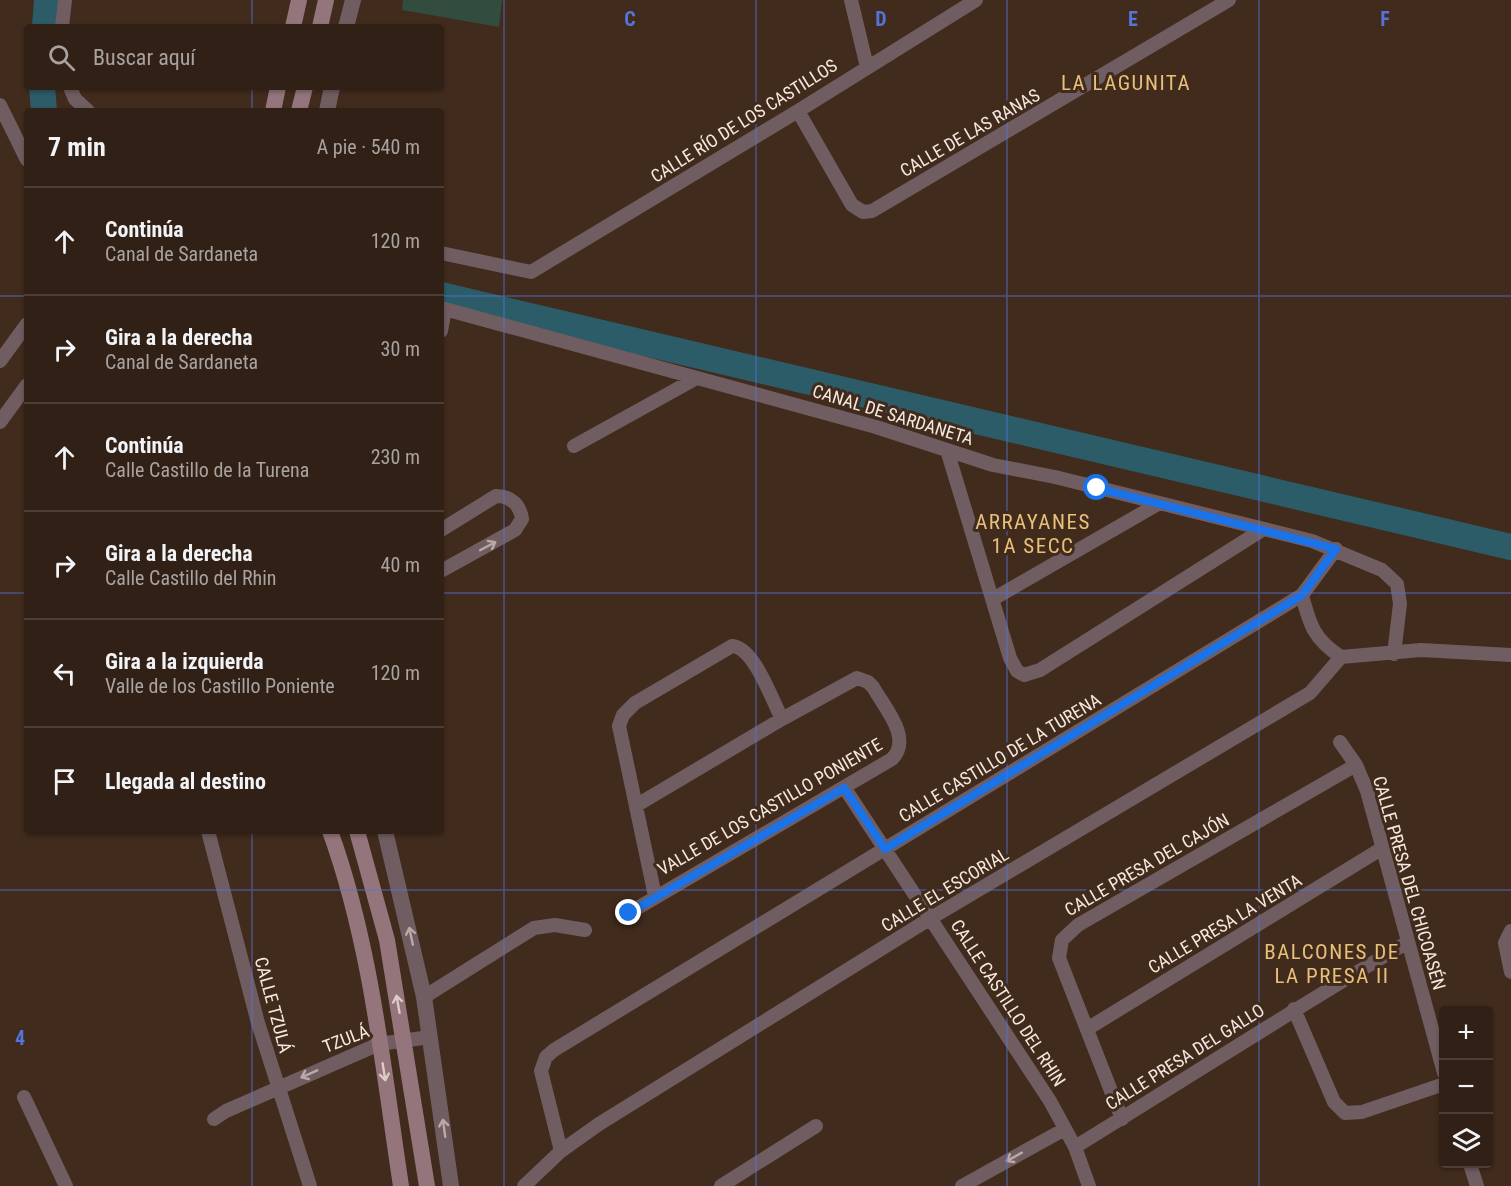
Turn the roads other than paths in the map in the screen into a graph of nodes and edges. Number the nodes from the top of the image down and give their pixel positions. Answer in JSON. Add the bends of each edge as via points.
{"nodes":[{"id":1,"x":65,"y":0,"type":"edge"},
{"id":2,"x":299,"y":0,"type":"edge"},
{"id":3,"x":326,"y":0,"type":"edge"},
{"id":4,"x":353,"y":0,"type":"edge"},
{"id":5,"x":850,"y":0,"type":"edge"},
{"id":6,"x":975,"y":0,"type":"edge"},
{"id":7,"x":1229,"y":0,"type":"edge"},
{"id":8,"x":957,"y":5,"type":"edge"},
{"id":9,"x":63,"y":24,"type":"edge"},
{"id":10,"x":294,"y":24,"type":"edge"},
{"id":11,"x":321,"y":24,"type":"edge"},
{"id":12,"x":347,"y":24,"type":"edge"},
{"id":13,"x":867,"y":67,"type":"junction"},
{"id":14,"x":71,"y":90,"type":"edge"},
{"id":15,"x":277,"y":90,"type":"edge"},
{"id":16,"x":304,"y":90,"type":"edge"},
{"id":17,"x":331,"y":90,"type":"edge"},
{"id":18,"x":0,"y":105,"type":"edge"},
{"id":19,"x":85,"y":108,"type":"edge"},
{"id":20,"x":274,"y":108,"type":"edge"},
{"id":21,"x":300,"y":108,"type":"edge"},
{"id":22,"x":328,"y":108,"type":"edge"},
{"id":23,"x":798,"y":111,"type":"junction"},
{"id":24,"x":24,"y":154,"type":"edge"},
{"id":25,"x":444,"y":254,"type":"edge"},
{"id":26,"x":444,"y":308,"type":"edge"},
{"id":27,"x":24,"y":327,"type":"edge"},
{"id":28,"x":4,"y":346,"type":"edge"},
{"id":29,"x":0,"y":361,"type":"edge"},
{"id":30,"x":695,"y":379,"type":"junction"},
{"id":31,"x":24,"y":390,"type":"edge"},
{"id":32,"x":0,"y":422,"type":"edge"},
{"id":33,"x":574,"y":446,"type":"dead end"},
{"id":34,"x":946,"y":450,"type":"junction"},
{"id":35,"x":1158,"y":504,"type":"junction"},
{"id":36,"x":444,"y":528,"type":"edge"},
{"id":37,"x":1262,"y":530,"type":"junction"},
{"id":38,"x":1336,"y":549,"type":"junction"},
{"id":39,"x":444,"y":569,"type":"edge"},
{"id":40,"x":1302,"y":595,"type":"junction"},
{"id":41,"x":993,"y":598,"type":"junction"},
{"id":42,"x":1394,"y":654,"type":"junction"},
{"id":43,"x":1511,"y":655,"type":"edge"},
{"id":44,"x":1341,"y":657,"type":"junction"},
{"id":45,"x":782,"y":719,"type":"junction"},
{"id":46,"x":1340,"y":742,"type":"dead end"},
{"id":47,"x":1356,"y":765,"type":"junction"},
{"id":48,"x":844,"y":788,"type":"junction"},
{"id":49,"x":638,"y":805,"type":"junction"},
{"id":50,"x":209,"y":834,"type":"edge"},
{"id":51,"x":331,"y":834,"type":"edge"},
{"id":52,"x":358,"y":834,"type":"edge"},
{"id":53,"x":386,"y":834,"type":"edge"},
{"id":54,"x":885,"y":849,"type":"junction"},
{"id":55,"x":1381,"y":849,"type":"junction"},
{"id":56,"x":347,"y":882,"type":"junction"},
{"id":57,"x":655,"y":896,"type":"junction"},
{"id":58,"x":629,"y":913,"type":"dead end"},
{"id":59,"x":931,"y":918,"type":"junction"},
{"id":60,"x":585,"y":930,"type":"dead end"},
{"id":61,"x":1511,"y":931,"type":"edge"},
{"id":62,"x":1408,"y":942,"type":"junction"},
{"id":63,"x":1511,"y":972,"type":"edge"},
{"id":64,"x":424,"y":997,"type":"junction"},
{"id":65,"x":1294,"y":1009,"type":"junction"},
{"id":66,"x":1087,"y":1029,"type":"junction"},
{"id":67,"x":430,"y":1037,"type":"junction"},
{"id":68,"x":405,"y":1042,"type":"junction"},
{"id":69,"x":379,"y":1044,"type":"junction"},
{"id":70,"x":1440,"y":1060,"type":"edge"},
{"id":71,"x":1439,"y":1085,"type":"edge"},
{"id":72,"x":277,"y":1088,"type":"junction"},
{"id":73,"x":24,"y":1096,"type":"dead end"},
{"id":74,"x":214,"y":1119,"type":"dead end"},
{"id":75,"x":1122,"y":1119,"type":"junction"},
{"id":76,"x":816,"y":1126,"type":"dead end"},
{"id":77,"x":1065,"y":1129,"type":"junction"},
{"id":78,"x":1075,"y":1147,"type":"junction"},
{"id":79,"x":561,"y":1151,"type":"junction"},
{"id":80,"x":1471,"y":1168,"type":"edge"},
{"id":81,"x":737,"y":1182,"type":"edge"},
{"id":82,"x":66,"y":1186,"type":"edge"},
{"id":83,"x":310,"y":1186,"type":"edge"},
{"id":84,"x":401,"y":1186,"type":"edge"},
{"id":85,"x":427,"y":1186,"type":"edge"},
{"id":86,"x":451,"y":1186,"type":"edge"},
{"id":87,"x":524,"y":1186,"type":"edge"},
{"id":88,"x":721,"y":1186,"type":"edge"},
{"id":89,"x":962,"y":1186,"type":"edge"},
{"id":90,"x":1089,"y":1186,"type":"edge"},
{"id":91,"x":1477,"y":1186,"type":"edge"}],
"edges":[{"from":1,"to":9,"type":"street"},
{"from":2,"to":10,"type":"main road"},
{"from":3,"to":11,"type":"main road"},
{"from":4,"to":12,"type":"street"},
{"from":5,"to":13,"type":"street"},
{"from":6,"to":8,"type":"street","name":"CALLE RÍO DE LOS CASTILLOS"},
{"from":7,"to":23,"type":"street","name":"CALLE DE LAS RANAS","via":[[872,211],[863,213],[852,205]]},
{"from":8,"to":13,"type":"street","name":"CALLE RÍO DE LOS CASTILLOS"},
{"from":13,"to":23,"type":"street","name":"CALLE RÍO DE LOS CASTILLOS"},
{"from":14,"to":19,"type":"street"},
{"from":15,"to":20,"type":"main road"},
{"from":16,"to":21,"type":"main road"},
{"from":17,"to":22,"type":"street"},
{"from":18,"to":24,"type":"street"},
{"from":23,"to":25,"type":"street","name":"CALLE RÍO DE LOS CASTILLOS","via":[[531,272]]},
{"from":26,"to":30,"type":"street","name":"CANAL DE SARDANETA"},
{"from":27,"to":28,"type":"street"},
{"from":28,"to":29,"type":"street"},
{"from":30,"to":33,"type":"street"},
{"from":30,"to":34,"type":"street","name":"CANAL DE SARDANETA","via":[[876,427]]},
{"from":31,"to":32,"type":"street"},
{"from":34,"to":35,"type":"street","name":"CANAL DE SARDANETA"},
{"from":34,"to":41,"type":"street"},
{"from":35,"to":37,"type":"street","name":"CANAL DE SARDANETA"},
{"from":35,"to":41,"type":"street"},
{"from":39,"to":36,"type":"street","one_way":true,"via":[[515,530],[522,519],[521,511],[510,499],[496,496]]},
{"from":37,"to":38,"type":"street","name":"CANAL DE SARDANETA"},
{"from":37,"to":41,"type":"street","via":[[1031,675],[1017,671]]},
{"from":38,"to":40,"type":"street"},
{"from":38,"to":42,"type":"street","name":"CANAL DE SARDANETA","via":[[1389,574],[1398,584]]},
{"from":40,"to":44,"type":"street","via":[[1310,626],[1322,644]]},
{"from":40,"to":54,"type":"street","name":"CALLE CASTILLO DE LA TURENA"},
{"from":42,"to":43,"type":"street","via":[[1421,650]]},
{"from":42,"to":44,"type":"street"},
{"from":44,"to":59,"type":"street","name":"CALLE EL ESCORIAL","via":[[1310,693]]},
{"from":45,"to":48,"type":"street","name":"VALLE DE LOS CASTILLO PONIENTE","via":[[852,680],[863,680],[873,687],[897,729],[899,750],[892,759]]},
{"from":45,"to":49,"type":"street","name":"VALLE DE LOS CASTILLO PONIENTE"},
{"from":45,"to":49,"type":"street","via":[[750,656],[739,646],[725,647],[635,703],[620,720]]},
{"from":46,"to":47,"type":"street","name":"CALLE PRESA DEL CHICOASÉN"},
{"from":47,"to":55,"type":"street","name":"CALLE PRESA DEL CHICOASÉN","via":[[1367,790]]},
{"from":47,"to":66,"type":"street","name":"CALLE PRESA DEL CAJÓN","via":[[1069,931],[1062,940],[1059,958]]},
{"from":48,"to":54,"type":"street","name":"CALLE CASTILLO DEL RHIN"},
{"from":48,"to":57,"type":"street","name":"VALLE DE LOS CASTILLO PONIENTE"},
{"from":49,"to":57,"type":"street","name":"VALLE DE LOS CASTILLO PONIENTE"},
{"from":50,"to":72,"type":"street","name":"CALLE TZULÁ"},
{"from":51,"to":56,"type":"main road"},
{"from":68,"to":52,"type":"main road","one_way":true,"via":[[387,940]]},
{"from":64,"to":53,"type":"street","one_way":true},
{"from":54,"to":59,"type":"street","name":"CALLE CASTILLO DEL RHIN"},
{"from":54,"to":79,"type":"street","name":"CALLE CASTILLO DE LA TURENA","via":[[554,1050],[541,1071]]},
{"from":55,"to":62,"type":"street","name":"CALLE PRESA DEL CHICOASÉN"},
{"from":55,"to":66,"type":"street","name":"CALLE PRESA LA VENTA"},
{"from":56,"to":68,"type":"main road","via":[[365,918],[388,1024]]},
{"from":56,"to":69,"type":"main road"},
{"from":57,"to":58,"type":"street","name":"VALLE DE LOS CASTILLO PONIENTE"},
{"from":59,"to":77,"type":"street","name":"CALLE CASTILLO DEL RHIN"},
{"from":59,"to":79,"type":"street","name":"CALLE EL ESCORIAL"},
{"from":60,"to":64,"type":"street","via":[[555,925],[534,928]]},
{"from":61,"to":63,"type":"street","via":[[1505,943]]},
{"from":62,"to":65,"type":"street","name":"CALLE PRESA DEL GALLO"},
{"from":62,"to":70,"type":"street","name":"CALLE PRESA DEL CHICOASÉN"},
{"from":64,"to":67,"type":"street"},
{"from":65,"to":71,"type":"street","via":[[1334,1102],[1345,1113],[1362,1112]]},
{"from":65,"to":75,"type":"street","name":"CALLE PRESA DEL GALLO"},
{"from":66,"to":75,"type":"street","name":"CALLE PRESA DEL CAJÓN"},
{"from":67,"to":68,"type":"street","name":"TZULÁ"},
{"from":86,"to":67,"type":"street","one_way":true},
{"from":68,"to":69,"type":"street","name":"TZULÁ"},
{"from":68,"to":85,"type":"main road"},
{"from":69,"to":72,"type":"street","name":"TZULÁ","one_way":true},
{"from":69,"to":84,"type":"main road","one_way":true},
{"from":72,"to":74,"type":"street","name":"TZULÁ"},
{"from":72,"to":83,"type":"street","name":"CALLE TZULÁ"},
{"from":73,"to":82,"type":"street"},
{"from":75,"to":78,"type":"street","name":"CALLE PRESA DEL GALLO"},
{"from":76,"to":81,"type":"street"},
{"from":77,"to":78,"type":"street","name":"CALLE CASTILLO DEL RHIN"},
{"from":77,"to":89,"type":"street","one_way":true},
{"from":78,"to":90,"type":"street","name":"CALLE CASTILLO DEL RHIN"},
{"from":79,"to":87,"type":"street","name":"CALLE EL ESCORIAL"},
{"from":80,"to":91,"type":"street"},
{"from":81,"to":88,"type":"street"}]}
